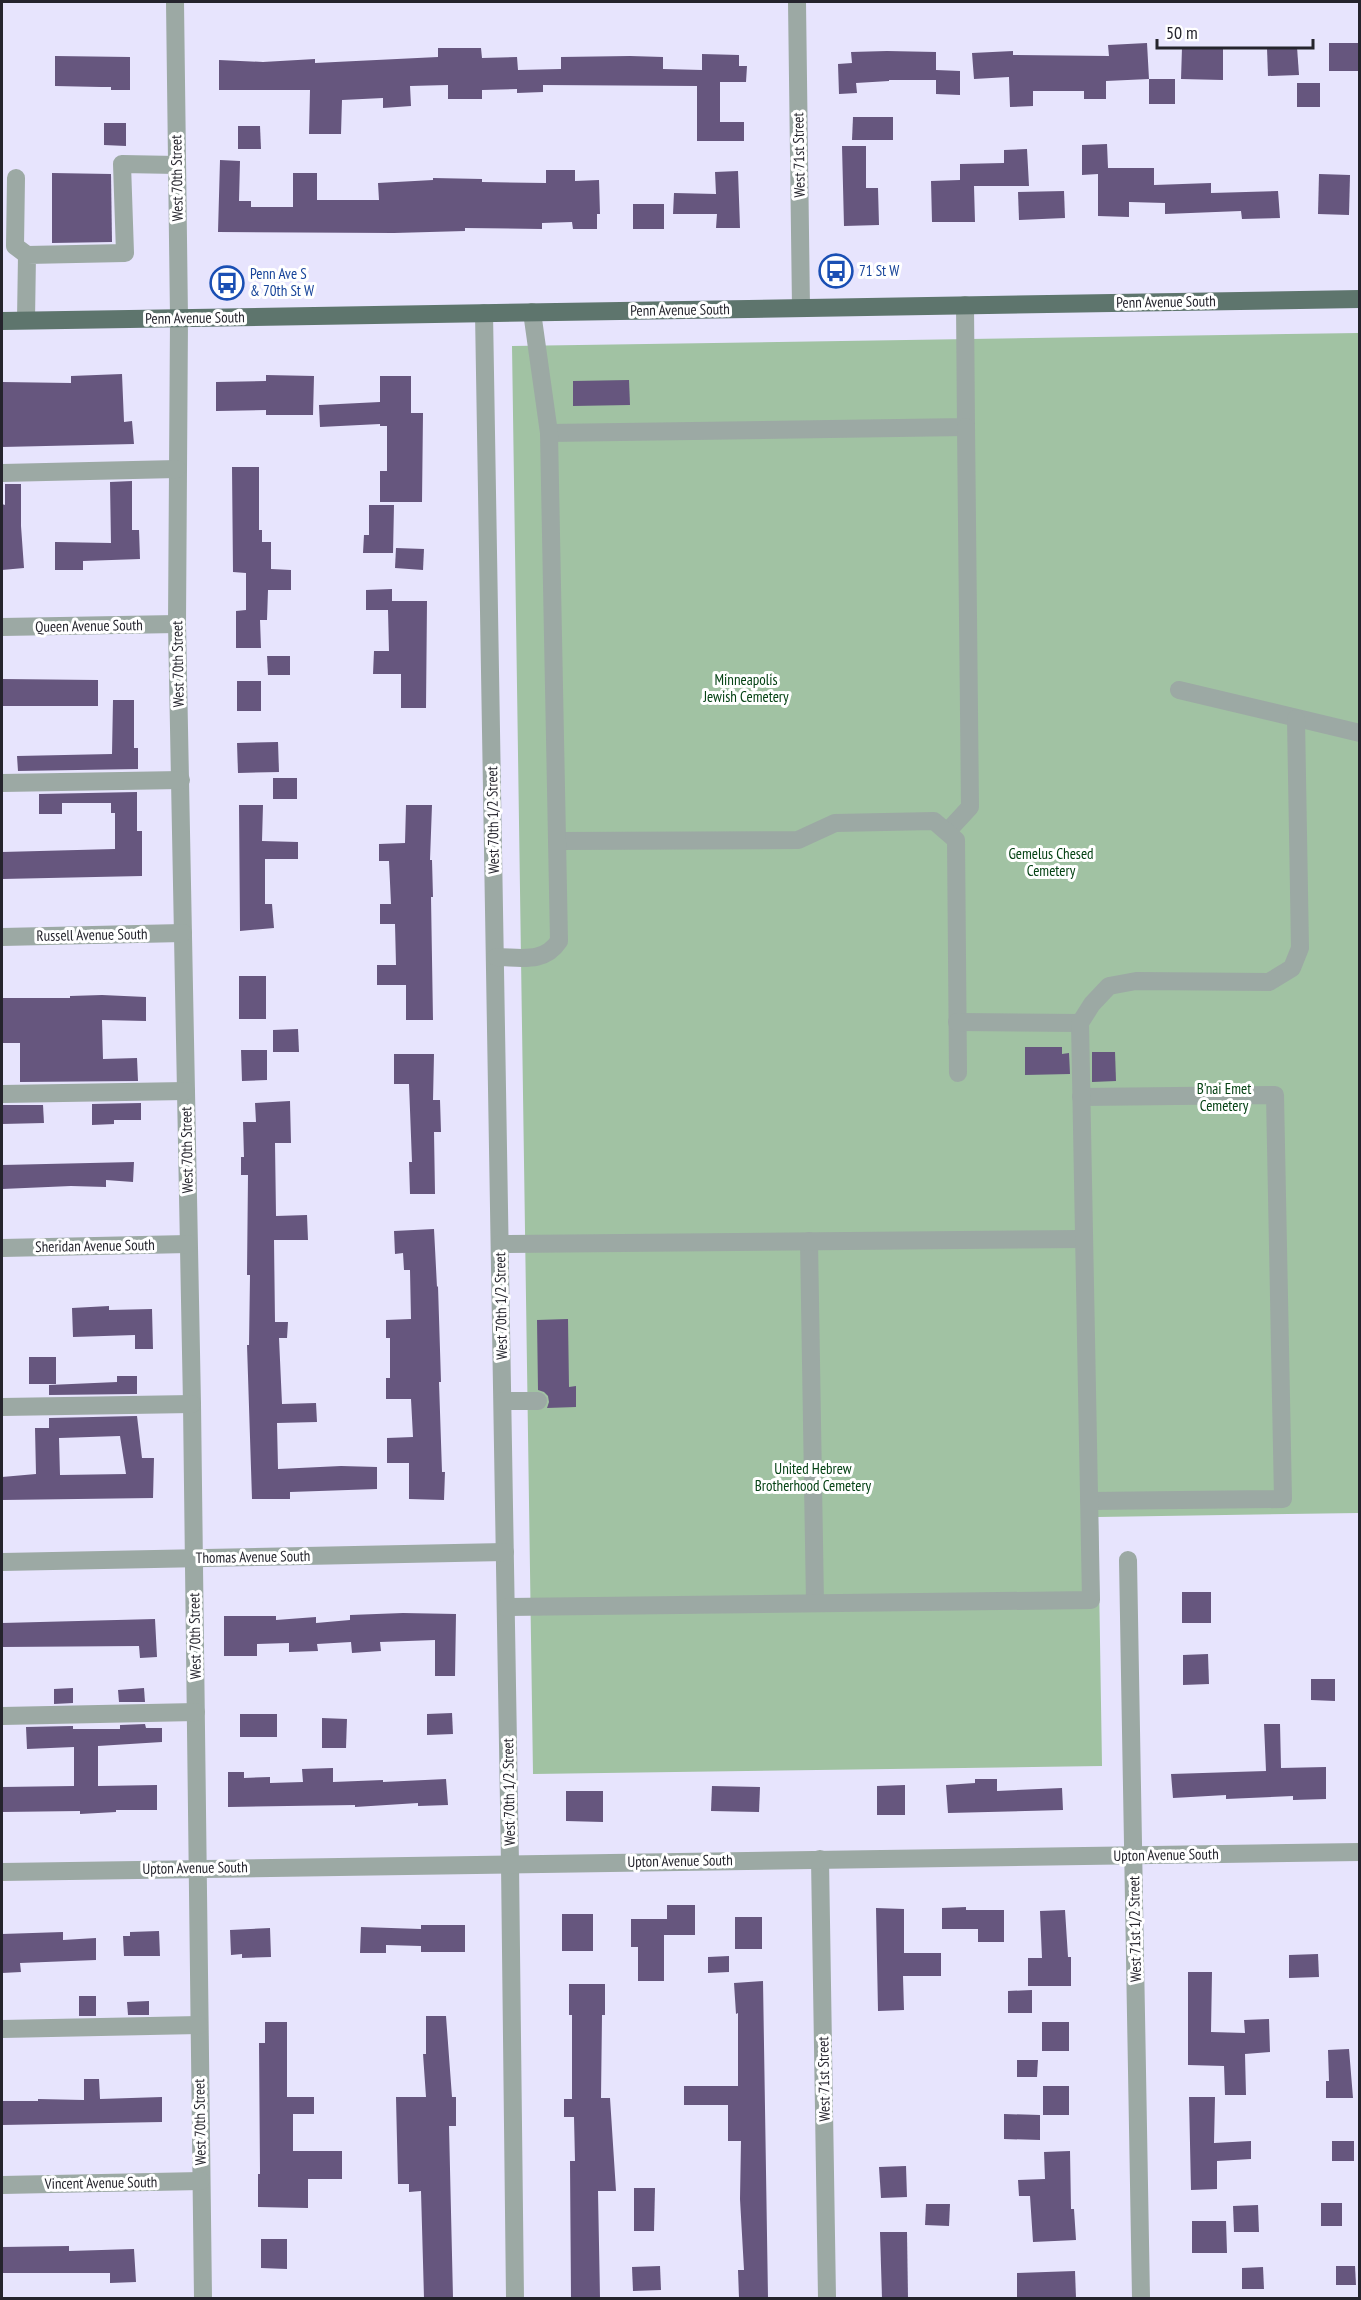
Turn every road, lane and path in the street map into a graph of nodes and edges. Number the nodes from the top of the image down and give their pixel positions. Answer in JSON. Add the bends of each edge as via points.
{"nodes":[{"id":1,"x":175,"y":2,"type":"edge"},
{"id":2,"x":797,"y":2,"type":"edge"},
{"id":3,"x":177,"y":165,"type":"junction"},
{"id":4,"x":16,"y":178,"type":"dead end"},
{"id":5,"x":27,"y":255,"type":"junction"},
{"id":6,"x":1359,"y":299,"type":"edge"},
{"id":7,"x":965,"y":305,"type":"junction"},
{"id":8,"x":801,"y":308,"type":"junction"},
{"id":9,"x":532,"y":312,"type":"junction"},
{"id":10,"x":484,"y":313,"type":"junction"},
{"id":11,"x":179,"y":318,"type":"junction"},
{"id":12,"x":26,"y":320,"type":"junction"},
{"id":13,"x":2,"y":321,"type":"edge"},
{"id":14,"x":966,"y":427,"type":"junction"},
{"id":15,"x":549,"y":433,"type":"junction"},
{"id":16,"x":177,"y":469,"type":"junction"},
{"id":17,"x":2,"y":473,"type":"edge"},
{"id":18,"x":177,"y":624,"type":"junction"},
{"id":19,"x":2,"y":627,"type":"edge"},
{"id":20,"x":1179,"y":690,"type":"dead end"},
{"id":21,"x":1296,"y":718,"type":"junction"},
{"id":22,"x":1359,"y":733,"type":"edge"},
{"id":23,"x":181,"y":780,"type":"junction"},
{"id":24,"x":2,"y":783,"type":"edge"},
{"id":25,"x":946,"y":832,"type":"junction"},
{"id":26,"x":557,"y":841,"type":"junction"},
{"id":27,"x":183,"y":933,"type":"junction"},
{"id":28,"x":2,"y":937,"type":"edge"},
{"id":29,"x":496,"y":957,"type":"junction"},
{"id":30,"x":957,"y":1022,"type":"junction"},
{"id":31,"x":1080,"y":1023,"type":"junction"},
{"id":32,"x":958,"y":1073,"type":"dead end"},
{"id":33,"x":186,"y":1091,"type":"junction"},
{"id":34,"x":2,"y":1094,"type":"edge"},
{"id":35,"x":1081,"y":1097,"type":"junction"},
{"id":36,"x":1084,"y":1239,"type":"junction"},
{"id":37,"x":809,"y":1241,"type":"junction"},
{"id":38,"x":188,"y":1244,"type":"junction"},
{"id":39,"x":500,"y":1244,"type":"junction"},
{"id":40,"x":2,"y":1248,"type":"edge"},
{"id":41,"x":503,"y":1401,"type":"junction"},
{"id":42,"x":538,"y":1401,"type":"dead end"},
{"id":43,"x":192,"y":1404,"type":"junction"},
{"id":44,"x":2,"y":1407,"type":"edge"},
{"id":45,"x":1089,"y":1501,"type":"junction"},
{"id":46,"x":505,"y":1552,"type":"junction"},
{"id":47,"x":194,"y":1558,"type":"junction"},
{"id":48,"x":1128,"y":1560,"type":"dead end"},
{"id":49,"x":2,"y":1562,"type":"edge"},
{"id":50,"x":815,"y":1603,"type":"junction"},
{"id":51,"x":506,"y":1607,"type":"junction"},
{"id":52,"x":196,"y":1712,"type":"junction"},
{"id":53,"x":2,"y":1716,"type":"edge"},
{"id":54,"x":1359,"y":1852,"type":"edge"},
{"id":55,"x":1134,"y":1855,"type":"junction"},
{"id":56,"x":820,"y":1859,"type":"junction"},
{"id":57,"x":510,"y":1864,"type":"junction"},
{"id":58,"x":197,"y":1868,"type":"junction"},
{"id":59,"x":2,"y":1872,"type":"edge"},
{"id":60,"x":199,"y":2025,"type":"junction"},
{"id":61,"x":2,"y":2029,"type":"edge"},
{"id":62,"x":201,"y":2181,"type":"junction"},
{"id":63,"x":2,"y":2185,"type":"edge"},
{"id":64,"x":203,"y":2298,"type":"edge"},
{"id":65,"x":515,"y":2298,"type":"edge"},
{"id":66,"x":827,"y":2298,"type":"edge"},
{"id":67,"x":1141,"y":2298,"type":"edge"}],
"edges":[{"from":1,"to":3,"type":"street","name":"West 70th Street"},
{"from":2,"to":8,"type":"street","name":"West 71st Street"},
{"from":3,"to":5,"type":"street","via":[[122,164],[125,253]]},
{"from":3,"to":11,"type":"street","name":"West 70th Street"},
{"from":4,"to":5,"type":"street","via":[[15,246]]},
{"from":5,"to":12,"type":"street"},
{"from":6,"to":7,"type":"main road","name":"Penn Avenue South"},
{"from":7,"to":8,"type":"main road","name":"Penn Avenue South"},
{"from":7,"to":14,"type":"street"},
{"from":8,"to":9,"type":"main road","name":"Penn Avenue South"},
{"from":9,"to":10,"type":"main road","name":"Penn Avenue South"},
{"from":9,"to":15,"type":"street"},
{"from":10,"to":11,"type":"main road","name":"Penn Avenue South"},
{"from":10,"to":29,"type":"street","name":"West 70th 1/2 Street"},
{"from":11,"to":12,"type":"main road","name":"Penn Avenue South"},
{"from":11,"to":16,"type":"street","name":"West 70th Street"},
{"from":12,"to":13,"type":"main road","name":"Penn Avenue South"},
{"from":14,"to":15,"type":"street"},
{"from":14,"to":25,"type":"street","via":[[970,807]]},
{"from":15,"to":26,"type":"street"},
{"from":16,"to":17,"type":"street"},
{"from":16,"to":18,"type":"street","name":"West 70th Street"},
{"from":18,"to":19,"type":"street","name":"Queen Avenue South"},
{"from":18,"to":23,"type":"street","name":"West 70th Street"},
{"from":20,"to":21,"type":"street"},
{"from":21,"to":22,"type":"street"},
{"from":21,"to":31,"type":"street","via":[[1300,948],[1292,968],[1269,982],[1136,981],[1109,986]]},
{"from":23,"to":24,"type":"street"},
{"from":23,"to":27,"type":"street","name":"West 70th Street"},
{"from":25,"to":26,"type":"street","via":[[934,821],[835,823],[798,840]]},
{"from":25,"to":30,"type":"street","via":[[956,840]]},
{"from":26,"to":29,"type":"street","via":[[559,941],[543,957]]},
{"from":27,"to":28,"type":"street","name":"Russell Avenue South"},
{"from":27,"to":33,"type":"street","name":"West 70th Street"},
{"from":29,"to":39,"type":"street","name":"West 70th 1/2 Street"},
{"from":30,"to":31,"type":"street"},
{"from":30,"to":32,"type":"street"},
{"from":31,"to":35,"type":"street"},
{"from":33,"to":34,"type":"street"},
{"from":33,"to":38,"type":"street","name":"West 70th Street"},
{"from":35,"to":36,"type":"street"},
{"from":35,"to":45,"type":"street","via":[[1275,1095],[1283,1499]]},
{"from":36,"to":37,"type":"street"},
{"from":36,"to":45,"type":"street"},
{"from":37,"to":39,"type":"street"},
{"from":37,"to":50,"type":"street"},
{"from":38,"to":40,"type":"street","name":"Sheridan Avenue South"},
{"from":38,"to":43,"type":"street","name":"West 70th Street"},
{"from":39,"to":41,"type":"street","name":"West 70th 1/2 Street"},
{"from":41,"to":42,"type":"street"},
{"from":41,"to":46,"type":"street","name":"West 70th 1/2 Street"},
{"from":43,"to":44,"type":"street"},
{"from":43,"to":47,"type":"street","name":"West 70th Street"},
{"from":45,"to":50,"type":"street","via":[[1091,1600]]},
{"from":46,"to":47,"type":"street","name":"Thomas Avenue South"},
{"from":46,"to":51,"type":"street","name":"West 70th 1/2 Street"},
{"from":47,"to":49,"type":"street","name":"Thomas Avenue South"},
{"from":47,"to":52,"type":"street","name":"West 70th Street"},
{"from":48,"to":55,"type":"street","name":"West 71st 1/2 Street"},
{"from":50,"to":51,"type":"street"},
{"from":51,"to":57,"type":"street","name":"West 70th 1/2 Street"},
{"from":52,"to":53,"type":"street"},
{"from":52,"to":58,"type":"street","name":"West 70th Street"},
{"from":54,"to":55,"type":"street","name":"Upton Avenue South"},
{"from":55,"to":56,"type":"street","name":"Upton Avenue South"},
{"from":55,"to":67,"type":"street","name":"West 71st 1/2 Street"},
{"from":56,"to":57,"type":"street","name":"Upton Avenue South"},
{"from":56,"to":66,"type":"street","name":"West 71st Street"},
{"from":57,"to":58,"type":"street","name":"Upton Avenue South"},
{"from":57,"to":65,"type":"street","name":"West 70th 1/2 Street"},
{"from":58,"to":59,"type":"street","name":"Upton Avenue South"},
{"from":58,"to":60,"type":"street","name":"West 70th Street"},
{"from":60,"to":61,"type":"street"},
{"from":60,"to":62,"type":"street","name":"West 70th Street"},
{"from":62,"to":63,"type":"street","name":"Vincent Avenue South"},
{"from":62,"to":64,"type":"street","name":"West 70th Street"}]}
